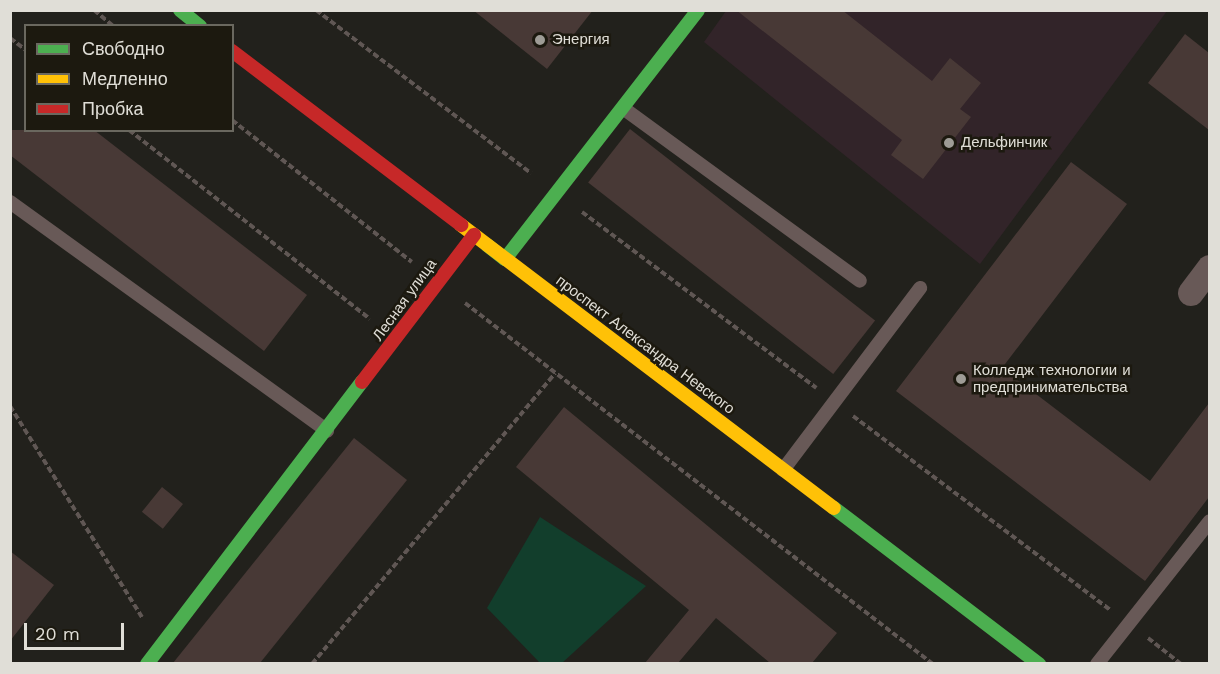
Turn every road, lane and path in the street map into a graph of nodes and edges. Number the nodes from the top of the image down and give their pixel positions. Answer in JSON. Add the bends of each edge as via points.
{"nodes":[{"id":1,"x":94,"y":10,"type":"edge"},
{"id":2,"x":180,"y":10,"type":"edge"},
{"id":3,"x":316,"y":10,"type":"edge"},
{"id":4,"x":671,"y":10,"type":"edge"},
{"id":5,"x":698,"y":10,"type":"edge"},
{"id":6,"x":111,"y":24,"type":"edge"},
{"id":7,"x":198,"y":24,"type":"edge"},
{"id":8,"x":688,"y":24,"type":"junction"},
{"id":9,"x":10,"y":38,"type":"edge"},
{"id":10,"x":24,"y":48,"type":"edge"},
{"id":11,"x":234,"y":53,"type":"edge"},
{"id":12,"x":621,"y":107,"type":"junction"},
{"id":13,"x":234,"y":122,"type":"edge"},
{"id":14,"x":132,"y":132,"type":"edge"},
{"id":15,"x":554,"y":191,"type":"junction"},
{"id":16,"x":10,"y":202,"type":"edge"},
{"id":17,"x":474,"y":235,"type":"junction"},
{"id":18,"x":505,"y":259,"type":"junction"},
{"id":19,"x":1209,"y":268,"type":"edge"},
{"id":20,"x":860,"y":281,"type":"dead end"},
{"id":21,"x":438,"y":283,"type":"junction"},
{"id":22,"x":920,"y":288,"type":"dead end"},
{"id":23,"x":1191,"y":293,"type":"dead end"},
{"id":24,"x":396,"y":339,"type":"junction"},
{"id":25,"x":555,"y":373,"type":"junction"},
{"id":26,"x":834,"y":402,"type":"junction"},
{"id":27,"x":10,"y":406,"type":"edge"},
{"id":28,"x":328,"y":432,"type":"junction"},
{"id":29,"x":783,"y":470,"type":"junction"},
{"id":30,"x":1209,"y":521,"type":"edge"},
{"id":31,"x":1129,"y":624,"type":"junction"},
{"id":32,"x":159,"y":645,"type":"junction"},
{"id":33,"x":147,"y":663,"type":"edge"},
{"id":34,"x":312,"y":663,"type":"edge"},
{"id":35,"x":933,"y":663,"type":"edge"},
{"id":36,"x":1039,"y":663,"type":"edge"},
{"id":37,"x":1097,"y":663,"type":"edge"},
{"id":38,"x":1181,"y":663,"type":"edge"}],
"edges":[{"from":1,"to":6,"type":"path"},
{"from":2,"to":7,"type":"main road"},
{"from":3,"to":15,"type":"path"},
{"from":4,"to":8,"type":"lane"},
{"from":5,"to":8,"type":"main road"},
{"from":8,"to":12,"type":"main road"},
{"from":9,"to":10,"type":"path"},
{"from":11,"to":17,"type":"main road"},
{"from":12,"to":15,"type":"main road"},
{"from":12,"to":20,"type":"lane"},
{"from":13,"to":21,"type":"path"},
{"from":14,"to":24,"type":"path"},
{"from":15,"to":18,"type":"main road"},
{"from":15,"to":26,"type":"path"},
{"from":16,"to":28,"type":"lane"},
{"from":17,"to":18,"type":"main road"},
{"from":17,"to":21,"type":"main road","name":"Лесная улица"},
{"from":18,"to":29,"type":"main road","name":"проспект Александра Невского"},
{"from":19,"to":23,"type":"street"},
{"from":21,"to":24,"type":"main road","name":"Лесная улица"},
{"from":21,"to":25,"type":"path"},
{"from":22,"to":26,"type":"lane"},
{"from":24,"to":28,"type":"main road","name":"Лесная улица"},
{"from":25,"to":34,"type":"path"},
{"from":25,"to":35,"type":"path"},
{"from":26,"to":29,"type":"lane"},
{"from":26,"to":31,"type":"path"},
{"from":27,"to":32,"type":"path"},
{"from":28,"to":32,"type":"main road","name":"Лесная улица"},
{"from":29,"to":36,"type":"main road","name":"проспект Александра Невского"},
{"from":30,"to":31,"type":"lane"},
{"from":31,"to":37,"type":"lane"},
{"from":31,"to":38,"type":"path"},
{"from":32,"to":33,"type":"main road","name":"Лесная улица"}]}
